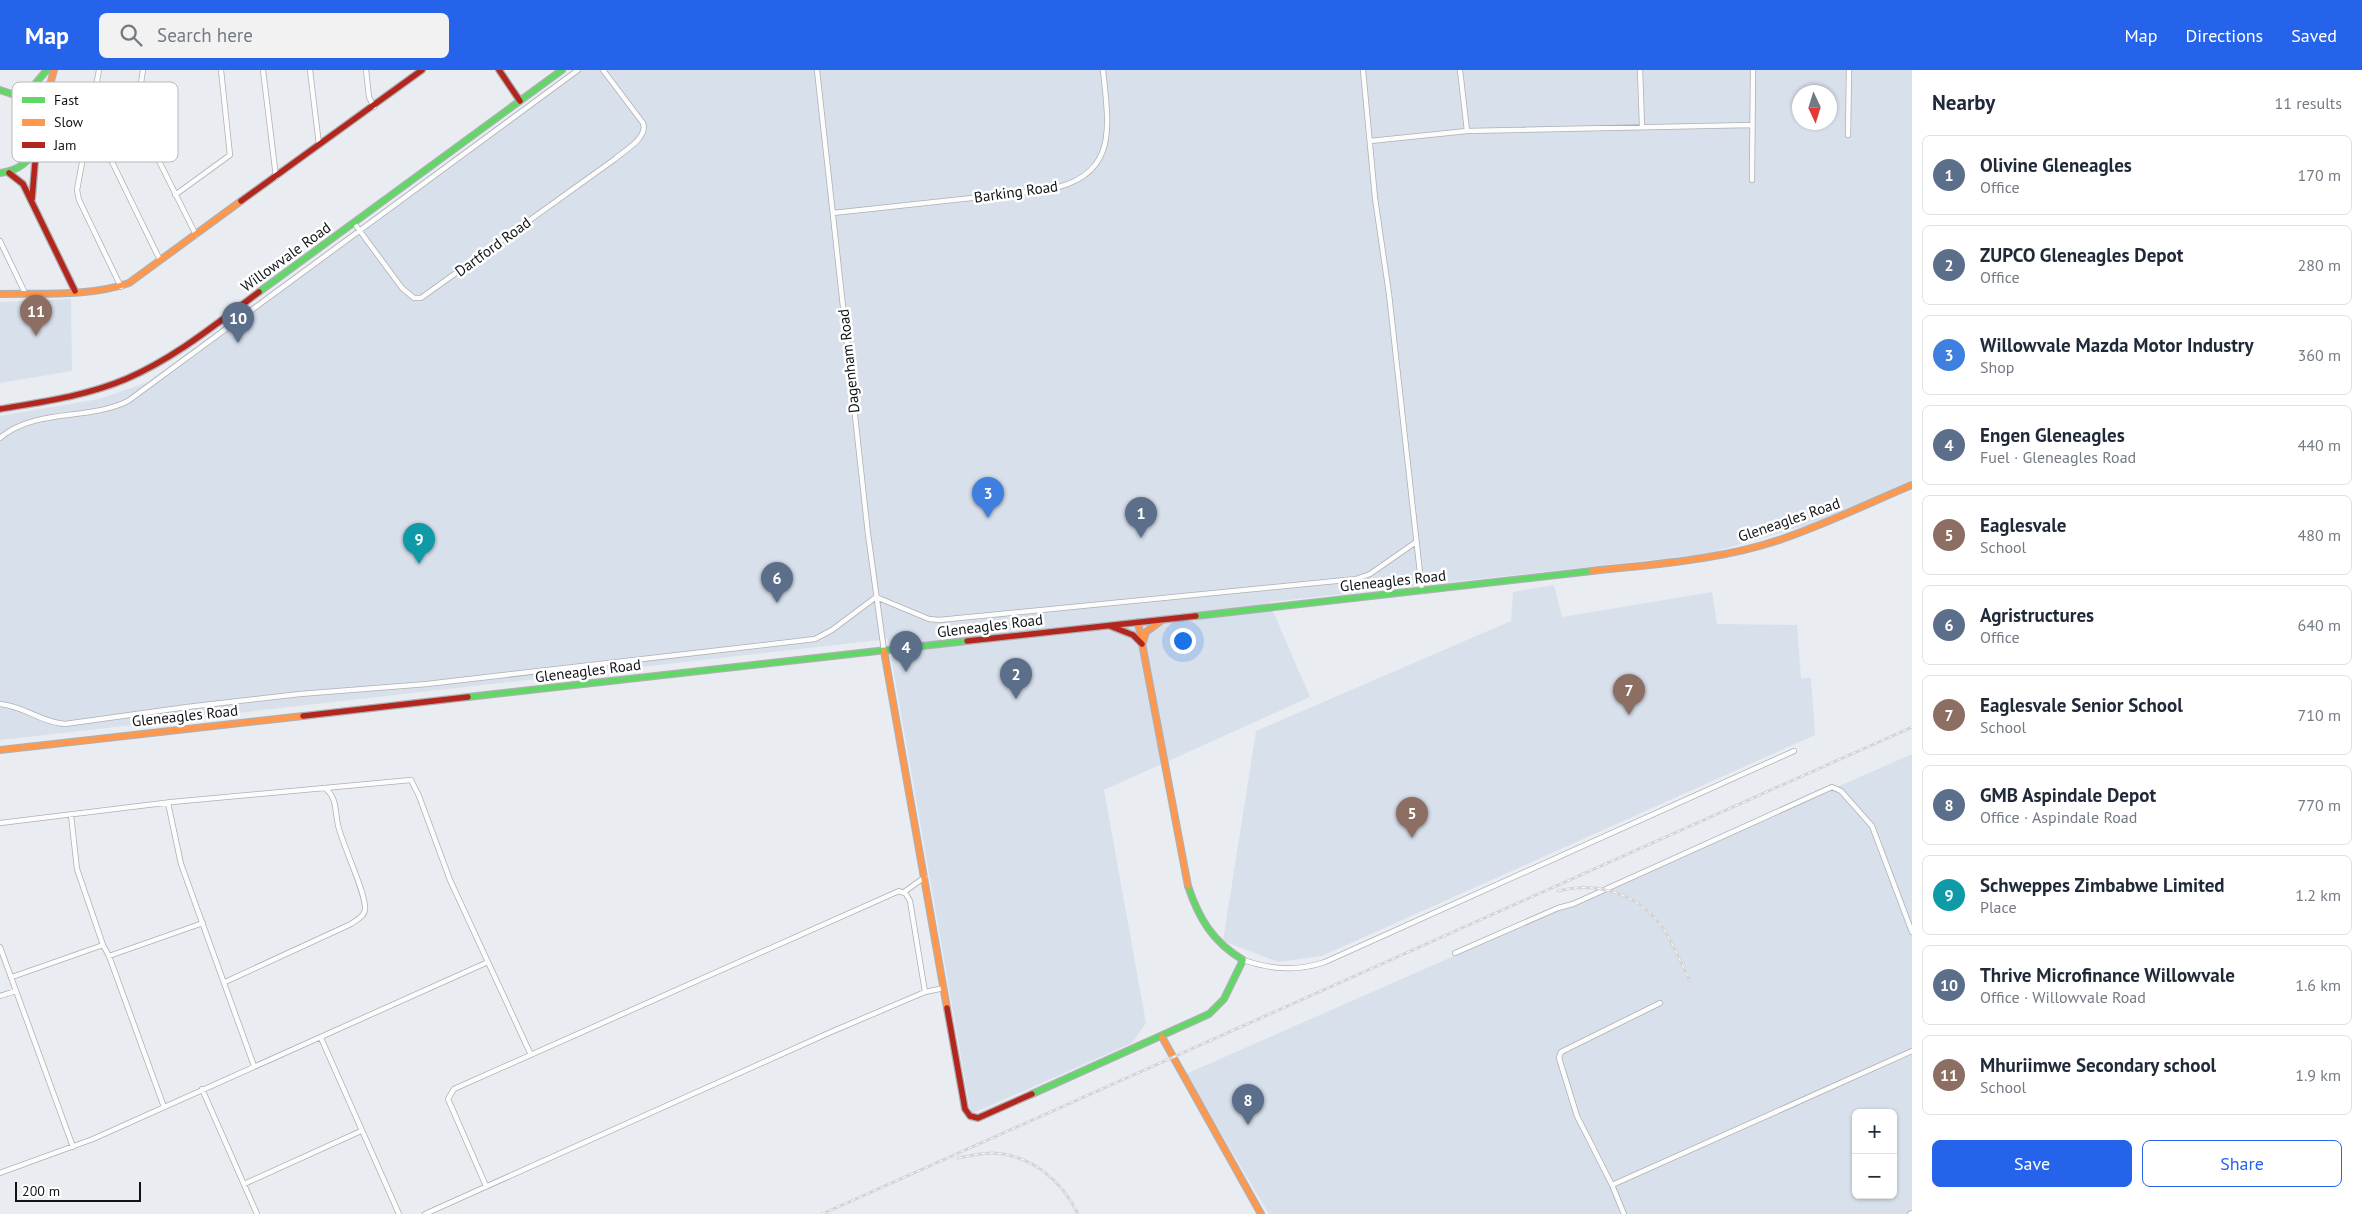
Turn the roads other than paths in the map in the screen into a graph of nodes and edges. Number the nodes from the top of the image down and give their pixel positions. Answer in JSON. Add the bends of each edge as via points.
{"nodes":[{"id":1,"x":37,"y":70,"type":"edge"},
{"id":2,"x":47,"y":70,"type":"edge"},
{"id":3,"x":221,"y":70,"type":"edge"},
{"id":4,"x":263,"y":70,"type":"edge"},
{"id":5,"x":310,"y":70,"type":"edge"},
{"id":6,"x":366,"y":70,"type":"edge"},
{"id":7,"x":499,"y":70,"type":"edge"},
{"id":8,"x":562,"y":70,"type":"edge"},
{"id":9,"x":578,"y":70,"type":"edge"},
{"id":10,"x":603,"y":70,"type":"edge"},
{"id":11,"x":816,"y":70,"type":"edge"},
{"id":12,"x":1103,"y":70,"type":"edge"},
{"id":13,"x":1363,"y":70,"type":"edge"},
{"id":14,"x":1460,"y":70,"type":"edge"},
{"id":15,"x":1640,"y":70,"type":"edge"},
{"id":16,"x":1752,"y":70,"type":"edge"},
{"id":17,"x":1849,"y":70,"type":"edge"},
{"id":18,"x":420,"y":71,"type":"edge"},
{"id":19,"x":43,"y":76,"type":"junction"},
{"id":20,"x":36,"y":82,"type":"edge"},
{"id":21,"x":0,"y":90,"type":"edge"},
{"id":22,"x":12,"y":94,"type":"edge"},
{"id":23,"x":520,"y":101,"type":"junction"},
{"id":24,"x":374,"y":106,"type":"junction"},
{"id":25,"x":1751,"y":125,"type":"junction"},
{"id":26,"x":1642,"y":126,"type":"junction"},
{"id":27,"x":1467,"y":131,"type":"junction"},
{"id":28,"x":1848,"y":135,"type":"dead end"},
{"id":29,"x":1370,"y":141,"type":"junction"},
{"id":30,"x":319,"y":145,"type":"junction"},
{"id":31,"x":26,"y":162,"type":"edge"},
{"id":32,"x":35,"y":162,"type":"edge"},
{"id":33,"x":83,"y":162,"type":"edge"},
{"id":34,"x":112,"y":162,"type":"edge"},
{"id":35,"x":159,"y":162,"type":"edge"},
{"id":36,"x":0,"y":173,"type":"edge"},
{"id":37,"x":9,"y":174,"type":"junction"},
{"id":38,"x":276,"y":177,"type":"junction"},
{"id":39,"x":1752,"y":180,"type":"dead end"},
{"id":40,"x":175,"y":195,"type":"junction"},
{"id":41,"x":32,"y":202,"type":"junction"},
{"id":42,"x":833,"y":213,"type":"junction"},
{"id":43,"x":354,"y":223,"type":"junction"},
{"id":44,"x":360,"y":230,"type":"junction"},
{"id":45,"x":196,"y":235,"type":"junction"},
{"id":46,"x":0,"y":241,"type":"edge"},
{"id":47,"x":2,"y":248,"type":"edge"},
{"id":48,"x":160,"y":260,"type":"junction"},
{"id":49,"x":121,"y":287,"type":"junction"},
{"id":50,"x":75,"y":291,"type":"junction"},
{"id":51,"x":0,"y":294,"type":"edge"},
{"id":52,"x":25,"y":294,"type":"junction"},
{"id":53,"x":0,"y":410,"type":"edge"},
{"id":54,"x":0,"y":438,"type":"edge"},
{"id":55,"x":1912,"y":485,"type":"edge"},
{"id":56,"x":1416,"y":542,"type":"junction"},
{"id":57,"x":1422,"y":591,"type":"junction"},
{"id":58,"x":876,"y":597,"type":"junction"},
{"id":59,"x":1164,"y":619,"type":"junction"},
{"id":60,"x":1138,"y":622,"type":"junction"},
{"id":61,"x":1108,"y":625,"type":"junction"},
{"id":62,"x":1142,"y":644,"type":"junction"},
{"id":63,"x":884,"y":651,"type":"junction"},
{"id":64,"x":0,"y":704,"type":"edge"},
{"id":65,"x":0,"y":750,"type":"edge"},
{"id":66,"x":1794,"y":751,"type":"dead end"},
{"id":67,"x":326,"y":789,"type":"junction"},
{"id":68,"x":168,"y":803,"type":"junction"},
{"id":69,"x":71,"y":815,"type":"junction"},
{"id":70,"x":0,"y":823,"type":"edge"},
{"id":71,"x":925,"y":877,"type":"junction"},
{"id":72,"x":904,"y":892,"type":"junction"},
{"id":73,"x":203,"y":923,"type":"junction"},
{"id":74,"x":1912,"y":932,"type":"edge"},
{"id":75,"x":103,"y":945,"type":"junction"},
{"id":76,"x":0,"y":947,"type":"edge"},
{"id":77,"x":1455,"y":953,"type":"dead end"},
{"id":78,"x":109,"y":956,"type":"junction"},
{"id":79,"x":1242,"y":960,"type":"junction"},
{"id":80,"x":3,"y":961,"type":"edge"},
{"id":81,"x":488,"y":962,"type":"junction"},
{"id":82,"x":12,"y":977,"type":"junction"},
{"id":83,"x":224,"y":982,"type":"junction"},
{"id":84,"x":944,"y":988,"type":"junction"},
{"id":85,"x":16,"y":991,"type":"junction"},
{"id":86,"x":925,"y":992,"type":"junction"},
{"id":87,"x":0,"y":996,"type":"edge"},
{"id":88,"x":1660,"y":1003,"type":"dead end"},
{"id":89,"x":1162,"y":1037,"type":"junction"},
{"id":90,"x":320,"y":1038,"type":"junction"},
{"id":91,"x":1912,"y":1051,"type":"edge"},
{"id":92,"x":531,"y":1054,"type":"junction"},
{"id":93,"x":254,"y":1066,"type":"junction"},
{"id":94,"x":202,"y":1089,"type":"junction"},
{"id":95,"x":164,"y":1107,"type":"junction"},
{"id":96,"x":361,"y":1131,"type":"junction"},
{"id":97,"x":73,"y":1147,"type":"junction"},
{"id":98,"x":0,"y":1173,"type":"edge"},
{"id":99,"x":244,"y":1184,"type":"junction"},
{"id":100,"x":1612,"y":1185,"type":"junction"},
{"id":101,"x":486,"y":1186,"type":"junction"},
{"id":102,"x":258,"y":1214,"type":"edge"},
{"id":103,"x":400,"y":1214,"type":"edge"},
{"id":104,"x":425,"y":1214,"type":"edge"},
{"id":105,"x":1261,"y":1214,"type":"edge"},
{"id":106,"x":1624,"y":1214,"type":"edge"}],
"edges":[{"from":1,"to":19,"type":"street"},
{"from":2,"to":19,"type":"street"},
{"from":3,"to":40,"type":"street","via":[[230,154]]},
{"from":4,"to":38,"type":"street"},
{"from":5,"to":30,"type":"street"},
{"from":6,"to":24,"type":"street","via":[[369,97]]},
{"from":7,"to":23,"type":"street"},
{"from":8,"to":23,"type":"street","name":"Willowvale Road"},
{"from":9,"to":44,"type":"street"},
{"from":10,"to":44,"type":"street","name":"Dartford Road","via":[[643,123],[645,130],[640,138],[421,298],[414,298],[402,288]]},
{"from":11,"to":42,"type":"street","name":"Dagenham Road"},
{"from":12,"to":42,"type":"street","name":"Barking Road","via":[[1108,137],[1099,160],[1073,183],[1046,190]]},
{"from":13,"to":29,"type":"street"},
{"from":14,"to":27,"type":"street"},
{"from":15,"to":26,"type":"street"},
{"from":16,"to":25,"type":"street"},
{"from":17,"to":28,"type":"street"},
{"from":18,"to":24,"type":"street"},
{"from":19,"to":20,"type":"street"},
{"from":21,"to":22,"type":"street"},
{"from":23,"to":43,"type":"street","name":"Willowvale Road"},
{"from":24,"to":30,"type":"street"},
{"from":25,"to":26,"type":"street"},
{"from":25,"to":39,"type":"street"},
{"from":26,"to":27,"type":"street"},
{"from":27,"to":29,"type":"street"},
{"from":29,"to":56,"type":"street"},
{"from":30,"to":38,"type":"street"},
{"from":31,"to":37,"type":"street"},
{"from":32,"to":41,"type":"street"},
{"from":33,"to":49,"type":"street","via":[[78,196]]},
{"from":34,"to":48,"type":"street"},
{"from":35,"to":40,"type":"street"},
{"from":36,"to":37,"type":"street"},
{"from":37,"to":41,"type":"street","via":[[23,184]]},
{"from":38,"to":45,"type":"street"},
{"from":40,"to":45,"type":"street"},
{"from":41,"to":50,"type":"street"},
{"from":42,"to":58,"type":"street","name":"Dagenham Road"},
{"from":43,"to":44,"type":"street","name":"Dartford Road"},
{"from":43,"to":53,"type":"street","name":"Willowvale Road","via":[[175,354],[136,376],[65,399]]},
{"from":44,"to":54,"type":"street","via":[[128,401],[21,424]]},
{"from":45,"to":48,"type":"street"},
{"from":46,"to":47,"type":"street"},
{"from":47,"to":52,"type":"street"},
{"from":48,"to":49,"type":"street"},
{"from":49,"to":50,"type":"street"},
{"from":50,"to":52,"type":"street"},
{"from":51,"to":52,"type":"street"},
{"from":55,"to":57,"type":"street","name":"Gleneagles Road","via":[[1796,534],[1727,554]]},
{"from":56,"to":57,"type":"street"},
{"from":56,"to":58,"type":"street","via":[[1370,574],[1356,579],[938,620]]},
{"from":57,"to":59,"type":"street","name":"Gleneagles Road"},
{"from":58,"to":63,"type":"street","name":"Dagenham Road"},
{"from":58,"to":64,"type":"street","via":[[815,639],[427,684],[216,703],[65,724],[47,722],[13,706]]},
{"from":59,"to":60,"type":"street","name":"Gleneagles Road"},
{"from":59,"to":62,"type":"street","via":[[1146,632]]},
{"from":60,"to":61,"type":"street","name":"Gleneagles Road"},
{"from":60,"to":62,"type":"street"},
{"from":61,"to":62,"type":"street","via":[[1133,635]]},
{"from":61,"to":63,"type":"street","name":"Gleneagles Road"},
{"from":62,"to":79,"type":"street","via":[[1188,886],[1210,935]]},
{"from":63,"to":65,"type":"street","name":"Gleneagles Road"},
{"from":63,"to":71,"type":"street"},
{"from":66,"to":79,"type":"street","via":[[1325,962],[1281,970]]},
{"from":67,"to":68,"type":"street"},
{"from":67,"to":81,"type":"street","via":[[411,780],[450,880]]},
{"from":67,"to":83,"type":"street","via":[[333,797],[341,835],[362,895],[364,914],[351,924]]},
{"from":68,"to":69,"type":"street"},
{"from":68,"to":73,"type":"street","via":[[178,852]]},
{"from":69,"to":70,"type":"street"},
{"from":69,"to":75,"type":"street","via":[[77,869]]},
{"from":71,"to":72,"type":"street"},
{"from":71,"to":84,"type":"street"},
{"from":72,"to":86,"type":"street","via":[[910,901]]},
{"from":72,"to":92,"type":"street","via":[[893,894]]},
{"from":73,"to":78,"type":"street"},
{"from":73,"to":83,"type":"street"},
{"from":74,"to":77,"type":"street","via":[[1872,826],[1841,791],[1832,787],[1573,904]]},
{"from":75,"to":78,"type":"street"},
{"from":75,"to":82,"type":"street"},
{"from":76,"to":80,"type":"street"},
{"from":78,"to":95,"type":"street"},
{"from":79,"to":89,"type":"street","via":[[1218,1008]]},
{"from":80,"to":82,"type":"street"},
{"from":81,"to":90,"type":"street"},
{"from":81,"to":92,"type":"street"},
{"from":82,"to":85,"type":"street"},
{"from":83,"to":93,"type":"street"},
{"from":84,"to":86,"type":"street"},
{"from":84,"to":89,"type":"street","via":[[965,1109],[975,1118]]},
{"from":85,"to":87,"type":"street"},
{"from":85,"to":97,"type":"street"},
{"from":86,"to":101,"type":"street"},
{"from":88,"to":100,"type":"street","via":[[1561,1052],[1576,1116]]},
{"from":89,"to":105,"type":"street"},
{"from":90,"to":93,"type":"street"},
{"from":90,"to":96,"type":"street"},
{"from":91,"to":100,"type":"street"},
{"from":92,"to":101,"type":"street","via":[[454,1089],[449,1095]]},
{"from":93,"to":94,"type":"street"},
{"from":94,"to":95,"type":"street"},
{"from":94,"to":99,"type":"street"},
{"from":95,"to":97,"type":"street"},
{"from":96,"to":99,"type":"street"},
{"from":96,"to":103,"type":"street"},
{"from":97,"to":98,"type":"street"},
{"from":99,"to":102,"type":"street"},
{"from":100,"to":106,"type":"street"},
{"from":101,"to":104,"type":"street"}]}
